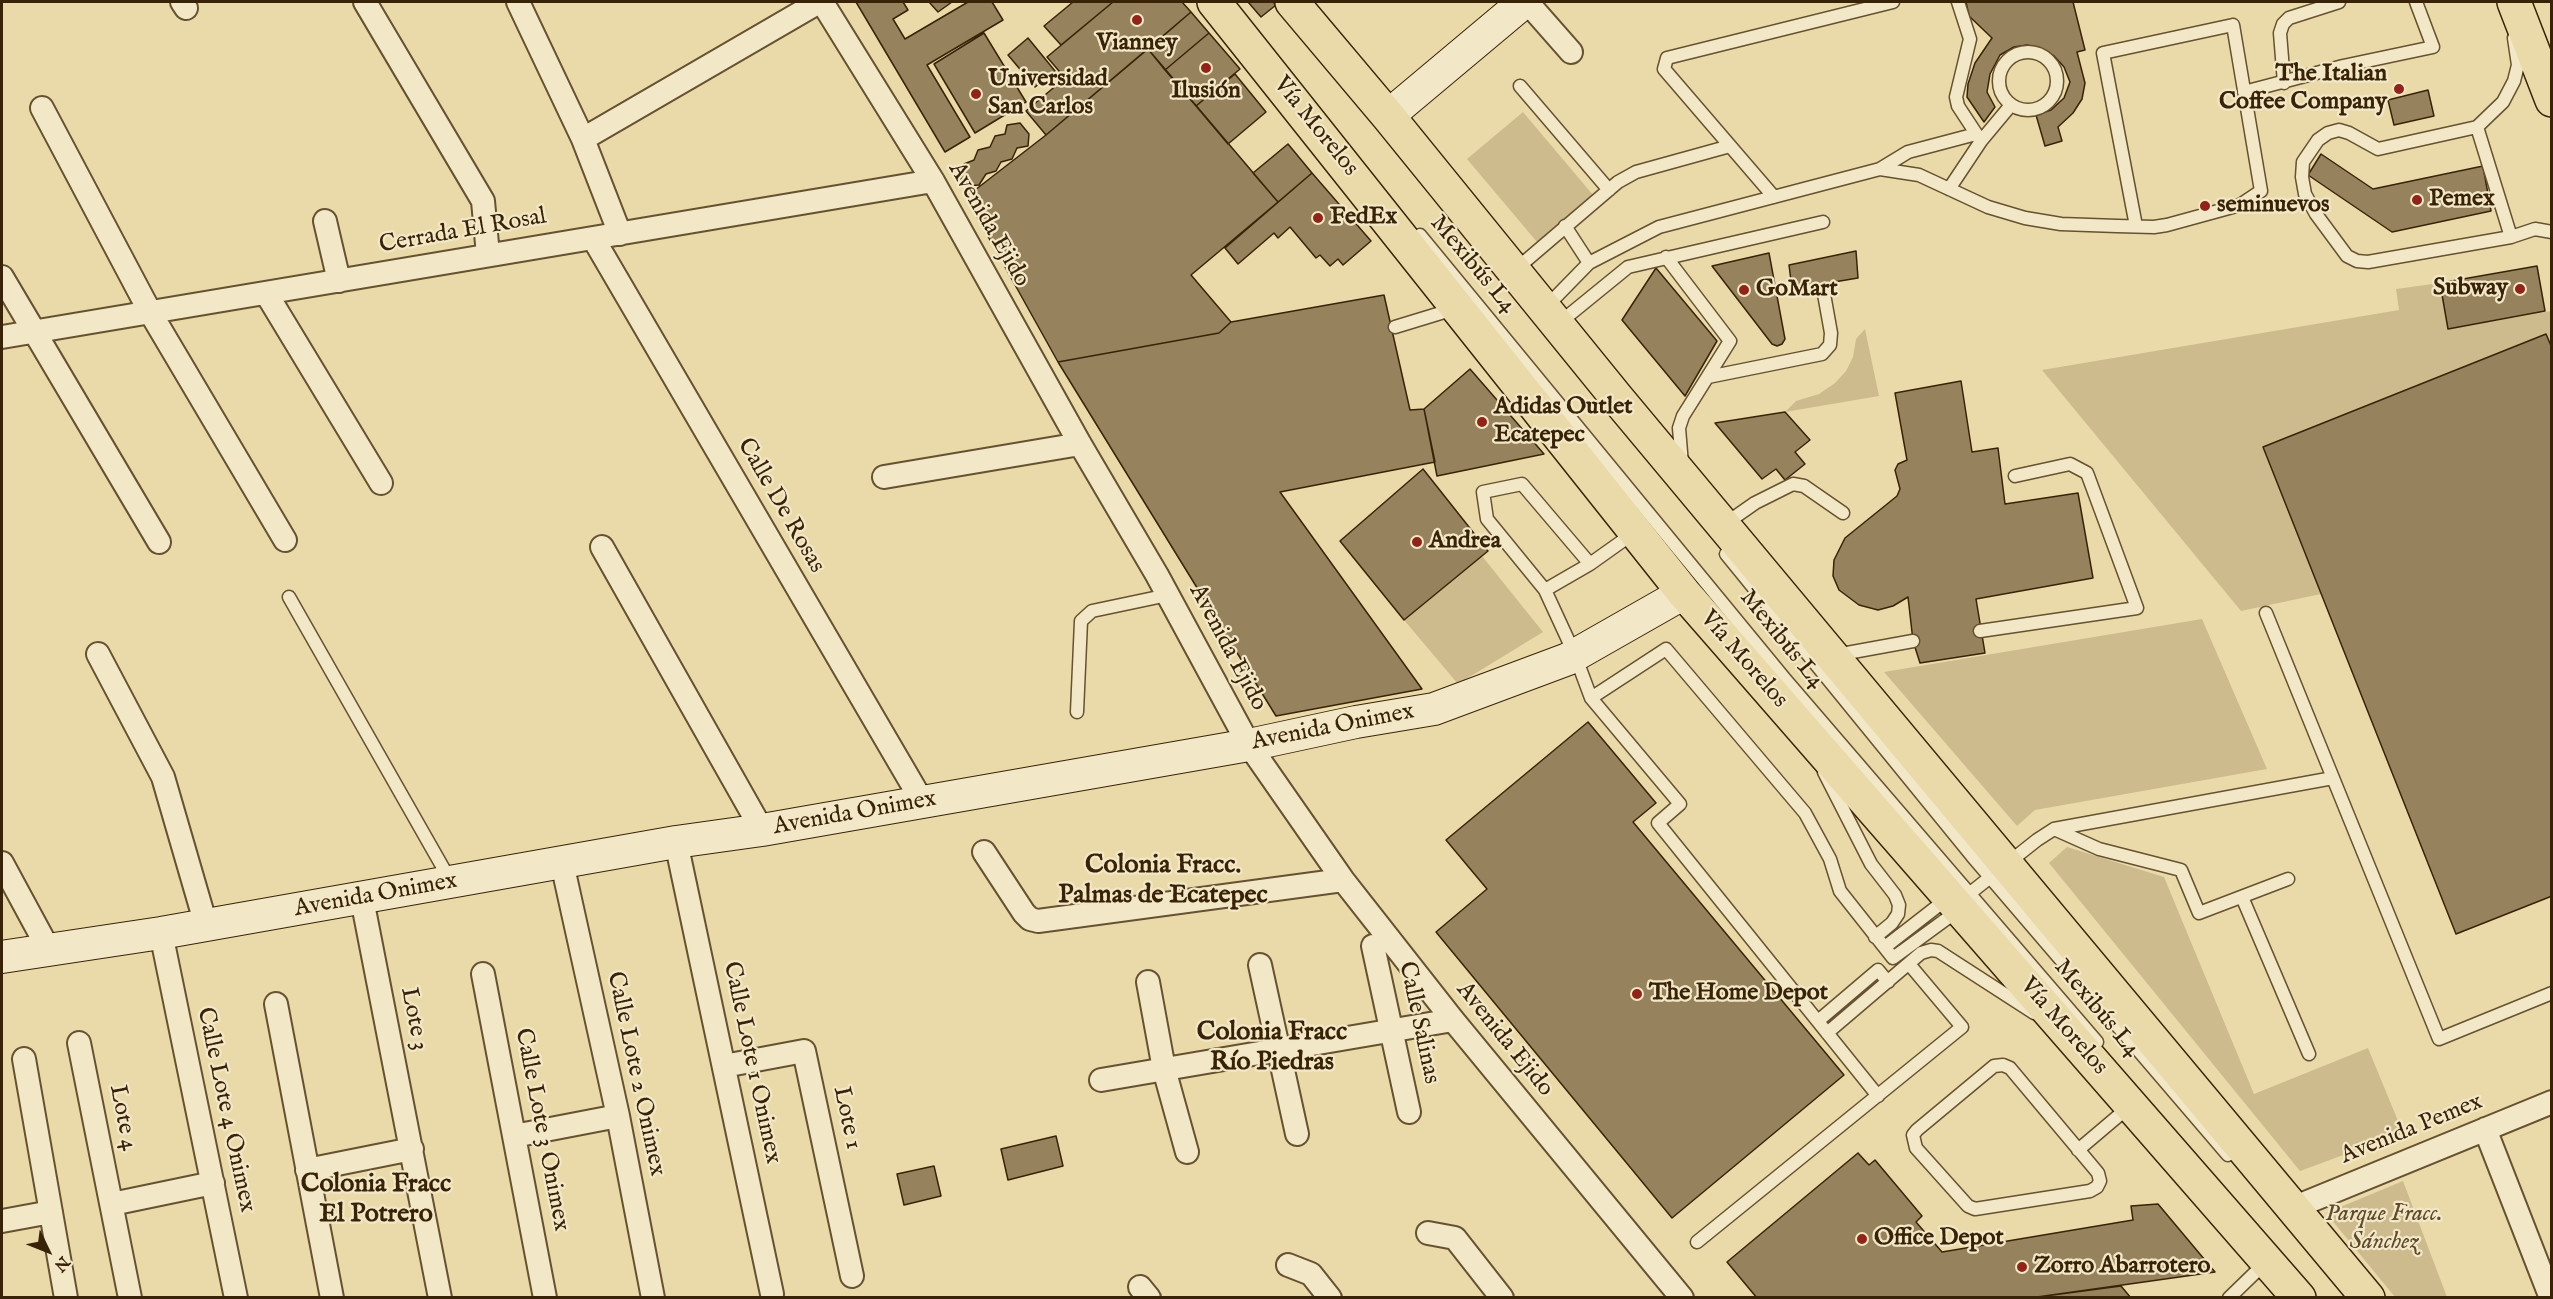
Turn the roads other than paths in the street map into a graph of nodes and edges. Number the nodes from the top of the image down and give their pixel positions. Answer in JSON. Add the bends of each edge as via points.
{"nodes":[{"id":1,"x":365,"y":2,"type":"edge"},
{"id":2,"x":518,"y":2,"type":"edge"},
{"id":3,"x":820,"y":2,"type":"edge"},
{"id":4,"x":1214,"y":2,"type":"edge"},
{"id":5,"x":1229,"y":2,"type":"edge"},
{"id":6,"x":1525,"y":2,"type":"edge"},
{"id":7,"x":1893,"y":2,"type":"edge"},
{"id":8,"x":1958,"y":2,"type":"edge"},
{"id":9,"x":2338,"y":2,"type":"edge"},
{"id":10,"x":2416,"y":2,"type":"edge"},
{"id":11,"x":2509,"y":2,"type":"edge"},
{"id":12,"x":2514,"y":2,"type":"edge"},
{"id":13,"x":1288,"y":6,"type":"edge"},
{"id":14,"x":1571,"y":52,"type":"dead end"},
{"id":15,"x":1274,"y":57,"type":"dead end"},
{"id":16,"x":2284,"y":82,"type":"junction"},
{"id":17,"x":1520,"y":86,"type":"dead end"},
{"id":18,"x":2244,"y":92,"type":"junction"},
{"id":19,"x":2552,"y":100,"type":"edge"},
{"id":20,"x":2010,"y":105,"type":"junction"},
{"id":21,"x":42,"y":108,"type":"dead end"},
{"id":22,"x":1380,"y":116,"type":"junction"},
{"id":23,"x":2477,"y":127,"type":"junction"},
{"id":24,"x":1978,"y":138,"type":"junction"},
{"id":25,"x":584,"y":140,"type":"junction"},
{"id":26,"x":1730,"y":146,"type":"junction"},
{"id":27,"x":1880,"y":169,"type":"junction"},
{"id":28,"x":933,"y":181,"type":"junction"},
{"id":29,"x":1949,"y":189,"type":"junction"},
{"id":30,"x":1609,"y":190,"type":"junction"},
{"id":31,"x":1774,"y":197,"type":"junction"},
{"id":32,"x":325,"y":221,"type":"dead end"},
{"id":33,"x":1409,"y":222,"type":"dead end"},
{"id":34,"x":1822,"y":222,"type":"dead end"},
{"id":35,"x":1565,"y":226,"type":"junction"},
{"id":36,"x":2136,"y":226,"type":"junction"},
{"id":37,"x":2552,"y":232,"type":"edge"},
{"id":38,"x":620,"y":234,"type":"junction"},
{"id":39,"x":2511,"y":237,"type":"junction"},
{"id":40,"x":593,"y":238,"type":"junction"},
{"id":41,"x":488,"y":255,"type":"junction"},
{"id":42,"x":1666,"y":258,"type":"junction"},
{"id":43,"x":1589,"y":263,"type":"junction"},
{"id":44,"x":1514,"y":270,"type":"junction"},
{"id":45,"x":2,"y":277,"type":"edge"},
{"id":46,"x":339,"y":281,"type":"junction"},
{"id":47,"x":266,"y":293,"type":"junction"},
{"id":48,"x":1824,"y":294,"type":"dead end"},
{"id":49,"x":1459,"y":308,"type":"junction"},
{"id":50,"x":150,"y":312,"type":"junction"},
{"id":51,"x":1551,"y":316,"type":"junction"},
{"id":52,"x":1395,"y":327,"type":"dead end"},
{"id":53,"x":33,"y":332,"type":"junction"},
{"id":54,"x":2,"y":337,"type":"edge"},
{"id":55,"x":1708,"y":376,"type":"junction"},
{"id":56,"x":1080,"y":444,"type":"junction"},
{"id":57,"x":2015,"y":476,"type":"dead end"},
{"id":58,"x":884,"y":477,"type":"dead end"},
{"id":59,"x":1683,"y":477,"type":"junction"},
{"id":60,"x":381,"y":483,"type":"dead end"},
{"id":61,"x":1843,"y":513,"type":"dead end"},
{"id":62,"x":1636,"y":532,"type":"junction"},
{"id":63,"x":1721,"y":535,"type":"junction"},
{"id":64,"x":285,"y":540,"type":"dead end"},
{"id":65,"x":159,"y":542,"type":"dead end"},
{"id":66,"x":602,"y":547,"type":"dead end"},
{"id":67,"x":1590,"y":564,"type":"junction"},
{"id":68,"x":1545,"y":590,"type":"junction"},
{"id":69,"x":1684,"y":593,"type":"junction"},
{"id":70,"x":1168,"y":595,"type":"junction"},
{"id":71,"x":289,"y":597,"type":"dead end"},
{"id":72,"x":2265,"y":613,"type":"dead end"},
{"id":73,"x":1980,"y":631,"type":"dead end"},
{"id":74,"x":1912,"y":641,"type":"dead end"},
{"id":75,"x":98,"y":654,"type":"dead end"},
{"id":76,"x":1575,"y":656,"type":"junction"},
{"id":77,"x":1832,"y":656,"type":"junction"},
{"id":78,"x":1591,"y":698,"type":"junction"},
{"id":79,"x":1077,"y":712,"type":"dead end"},
{"id":80,"x":1806,"y":732,"type":"junction"},
{"id":81,"x":1249,"y":745,"type":"junction"},
{"id":82,"x":2333,"y":778,"type":"junction"},
{"id":83,"x":922,"y":801,"type":"junction"},
{"id":84,"x":2054,"y":829,"type":"junction"},
{"id":85,"x":762,"y":830,"type":"junction"},
{"id":86,"x":676,"y":842,"type":"junction"},
{"id":87,"x":984,"y":852,"type":"dead end"},
{"id":88,"x":2,"y":863,"type":"edge"},
{"id":89,"x":562,"y":863,"type":"junction"},
{"id":90,"x":1999,"y":870,"type":"junction"},
{"id":91,"x":2288,"y":879,"type":"dead end"},
{"id":92,"x":1343,"y":880,"type":"junction"},
{"id":93,"x":451,"y":882,"type":"junction"},
{"id":94,"x":2242,"y":897,"type":"junction"},
{"id":95,"x":362,"y":899,"type":"junction"},
{"id":96,"x":1963,"y":899,"type":"junction"},
{"id":97,"x":206,"y":925,"type":"junction"},
{"id":98,"x":161,"y":933,"type":"junction"},
{"id":99,"x":1875,"y":937,"type":"junction"},
{"id":100,"x":1373,"y":946,"type":"dead end"},
{"id":101,"x":49,"y":950,"type":"junction"},
{"id":102,"x":2,"y":957,"type":"edge"},
{"id":103,"x":1909,"y":964,"type":"junction"},
{"id":104,"x":1260,"y":965,"type":"dead end"},
{"id":105,"x":483,"y":974,"type":"dead end"},
{"id":106,"x":1148,"y":982,"type":"dead end"},
{"id":107,"x":1888,"y":982,"type":"junction"},
{"id":108,"x":2552,"y":993,"type":"edge"},
{"id":109,"x":276,"y":1005,"type":"dead end"},
{"id":110,"x":1453,"y":1020,"type":"junction"},
{"id":111,"x":1818,"y":1021,"type":"junction"},
{"id":112,"x":1391,"y":1029,"type":"junction"},
{"id":113,"x":1827,"y":1033,"type":"junction"},
{"id":114,"x":2073,"y":1038,"type":"junction"},
{"id":115,"x":79,"y":1043,"type":"dead end"},
{"id":116,"x":1278,"y":1049,"type":"junction"},
{"id":117,"x":2103,"y":1049,"type":"dead end"},
{"id":118,"x":2309,"y":1054,"type":"dead end"},
{"id":119,"x":24,"y":1059,"type":"dead end"},
{"id":120,"x":724,"y":1066,"type":"junction"},
{"id":121,"x":1164,"y":1069,"type":"junction"},
{"id":122,"x":1101,"y":1080,"type":"dead end"},
{"id":123,"x":1878,"y":1095,"type":"junction"},
{"id":124,"x":2552,"y":1102,"type":"edge"},
{"id":125,"x":2131,"y":1106,"type":"junction"},
{"id":126,"x":1409,"y":1112,"type":"dead end"},
{"id":127,"x":618,"y":1116,"type":"junction"},
{"id":128,"x":2485,"y":1129,"type":"junction"},
{"id":129,"x":2171,"y":1132,"type":"dead end"},
{"id":130,"x":1297,"y":1134,"type":"dead end"},
{"id":131,"x":514,"y":1136,"type":"junction"},
{"id":132,"x":412,"y":1149,"type":"junction"},
{"id":133,"x":2078,"y":1150,"type":"junction"},
{"id":134,"x":1187,"y":1152,"type":"dead end"},
{"id":135,"x":2235,"y":1164,"type":"dead end"},
{"id":136,"x":307,"y":1170,"type":"junction"},
{"id":137,"x":213,"y":1183,"type":"junction"},
{"id":138,"x":112,"y":1204,"type":"junction"},
{"id":139,"x":51,"y":1212,"type":"junction"},
{"id":140,"x":2,"y":1221,"type":"edge"},
{"id":141,"x":2296,"y":1222,"type":"junction"},
{"id":142,"x":1428,"y":1233,"type":"dead end"},
{"id":143,"x":1697,"y":1242,"type":"dead end"},
{"id":144,"x":2266,"y":1261,"type":"junction"},
{"id":145,"x":1288,"y":1265,"type":"dead end"},
{"id":146,"x":852,"y":1276,"type":"dead end"},
{"id":147,"x":772,"y":1294,"type":"dead end"},
{"id":148,"x":66,"y":1298,"type":"edge"},
{"id":149,"x":130,"y":1298,"type":"edge"},
{"id":150,"x":236,"y":1298,"type":"edge"},
{"id":151,"x":332,"y":1298,"type":"edge"},
{"id":152,"x":440,"y":1298,"type":"edge"},
{"id":153,"x":545,"y":1298,"type":"edge"},
{"id":154,"x":653,"y":1298,"type":"edge"},
{"id":155,"x":1330,"y":1298,"type":"edge"},
{"id":156,"x":1502,"y":1298,"type":"edge"},
{"id":157,"x":1682,"y":1298,"type":"edge"},
{"id":158,"x":2229,"y":1298,"type":"edge"},
{"id":159,"x":2298,"y":1298,"type":"edge"},
{"id":160,"x":2309,"y":1298,"type":"edge"},
{"id":161,"x":2354,"y":1298,"type":"edge"},
{"id":162,"x":2368,"y":1298,"type":"edge"},
{"id":163,"x":2552,"y":1298,"type":"edge"}],
"edges":[{"from":1,"to":41,"type":"street","via":[[483,201]]},
{"from":2,"to":25,"type":"street"},
{"from":3,"to":25,"type":"street"},
{"from":3,"to":28,"type":"street","name":"Avenida Ejido"},
{"from":4,"to":49,"type":"main road","name":"Vía Morelos"},
{"from":5,"to":15,"type":"lane"},
{"from":6,"to":14,"type":"street"},
{"from":6,"to":22,"type":"street"},
{"from":7,"to":26,"type":"lane","via":[[1667,58],[1664,69]]},
{"from":8,"to":24,"type":"lane","via":[[1970,39],[1956,97]]},
{"from":9,"to":16,"type":"lane","via":[[2289,18],[2283,24],[2280,33]]},
{"from":10,"to":16,"type":"lane","via":[[2433,47]]},
{"from":11,"to":23,"type":"lane","via":[[2518,64],[2514,81],[2503,102]]},
{"from":12,"to":19,"type":"main road"},
{"from":13,"to":22,"type":"main road"},
{"from":16,"to":18,"type":"lane"},
{"from":17,"to":30,"type":"lane"},
{"from":18,"to":36,"type":"lane","via":[[2260,191],[2240,205],[2167,225]]},
{"from":18,"to":36,"type":"lane","via":[[2233,25],[2103,53]]},
{"from":20,"to":20,"type":"lane","via":[[2029,110],[2047,102],[2057,78],[2049,61],[2034,52],[2015,54],[2007,61],[1999,79],[2003,98]]},
{"from":20,"to":24,"type":"lane"},
{"from":21,"to":50,"type":"street"},
{"from":22,"to":44,"type":"main road"},
{"from":23,"to":39,"type":"lane"},
{"from":23,"to":39,"type":"lane","via":[[2378,149],[2349,133],[2328,133],[2318,140],[2303,162],[2305,194],[2347,256],[2357,261]]},
{"from":24,"to":27,"type":"lane","via":[[1908,152]]},
{"from":24,"to":29,"type":"lane"},
{"from":25,"to":38,"type":"street"},
{"from":26,"to":30,"type":"lane","via":[[1636,172]]},
{"from":26,"to":31,"type":"lane"},
{"from":27,"to":29,"type":"lane","via":[[1919,175]]},
{"from":27,"to":31,"type":"lane"},
{"from":28,"to":38,"type":"street","name":"Cerrada El Rosal"},
{"from":28,"to":56,"type":"street","name":"Avenida Ejido"},
{"from":29,"to":36,"type":"lane","via":[[2025,218],[2061,224]]},
{"from":30,"to":35,"type":"lane"},
{"from":31,"to":43,"type":"lane","via":[[1659,227]]},
{"from":32,"to":46,"type":"street"},
{"from":33,"to":96,"type":"lane","name":"Mexibús L4"},
{"from":34,"to":42,"type":"lane"},
{"from":35,"to":43,"type":"lane"},
{"from":35,"to":44,"type":"lane"},
{"from":37,"to":39,"type":"lane","via":[[2535,229]]},
{"from":38,"to":40,"type":"street","name":"Cerrada El Rosal"},
{"from":40,"to":41,"type":"street","name":"Cerrada El Rosal"},
{"from":40,"to":83,"type":"street","name":"Calle De Rosas"},
{"from":41,"to":46,"type":"street","name":"Cerrada El Rosal"},
{"from":42,"to":51,"type":"lane","via":[[1628,267]]},
{"from":42,"to":55,"type":"lane","via":[[1730,341]]},
{"from":43,"to":51,"type":"lane"},
{"from":44,"to":51,"type":"main road"},
{"from":45,"to":53,"type":"street"},
{"from":46,"to":47,"type":"street","name":"Cerrada El Rosal"},
{"from":47,"to":50,"type":"street","name":"Cerrada El Rosal"},
{"from":47,"to":60,"type":"street"},
{"from":48,"to":55,"type":"lane","via":[[1831,333],[1830,345],[1822,354]]},
{"from":49,"to":52,"type":"lane"},
{"from":49,"to":62,"type":"main road","name":"Vía Morelos"},
{"from":50,"to":53,"type":"street","name":"Cerrada El Rosal"},
{"from":50,"to":64,"type":"street"},
{"from":51,"to":59,"type":"main road"},
{"from":53,"to":54,"type":"street","name":"Cerrada El Rosal"},
{"from":53,"to":65,"type":"street"},
{"from":55,"to":59,"type":"lane","via":[[1679,428]]},
{"from":56,"to":58,"type":"street"},
{"from":56,"to":70,"type":"street","name":"Avenida Ejido"},
{"from":57,"to":73,"type":"lane","via":[[2070,464],[2087,473],[2137,608]]},
{"from":59,"to":63,"type":"main road"},
{"from":61,"to":63,"type":"lane","via":[[1804,486],[1793,484],[1755,503]]},
{"from":62,"to":67,"type":"lane"},
{"from":62,"to":69,"type":"main road","name":"Vía Morelos"},
{"from":63,"to":77,"type":"main road"},
{"from":63,"to":90,"type":"lane","name":"Mexibús L4"},
{"from":66,"to":85,"type":"street"},
{"from":67,"to":68,"type":"lane"},
{"from":67,"to":68,"type":"lane","via":[[1522,484],[1483,492],[1487,519]]},
{"from":68,"to":76,"type":"lane"},
{"from":69,"to":76,"type":"street","name":"Avenida Onimex"},
{"from":69,"to":80,"type":"main road","name":"Vía Morelos"},
{"from":70,"to":79,"type":"lane","via":[[1092,611],[1081,621]]},
{"from":70,"to":81,"type":"street","name":"Avenida Ejido"},
{"from":71,"to":93,"type":"lane"},
{"from":72,"to":82,"type":"lane"},
{"from":74,"to":77,"type":"lane"},
{"from":75,"to":97,"type":"street","via":[[163,777]]},
{"from":76,"to":78,"type":"lane"},
{"from":76,"to":81,"type":"street","name":"Avenida Onimex","via":[[1434,709]]},
{"from":77,"to":90,"type":"main road"},
{"from":78,"to":99,"type":"lane","via":[[1666,649],[1805,813],[1830,859],[1840,891]]},
{"from":78,"to":111,"type":"lane","via":[[1680,804],[1658,823]]},
{"from":80,"to":96,"type":"main road","name":"Vía Morelos"},
{"from":80,"to":99,"type":"lane","via":[[1871,864],[1899,905],[1892,923]]},
{"from":81,"to":83,"type":"street","name":"Avenida Onimex"},
{"from":81,"to":92,"type":"street","name":"Avenida Ejido"},
{"from":82,"to":84,"type":"lane"},
{"from":82,"to":108,"type":"lane","via":[[2439,1039]]},
{"from":83,"to":85,"type":"street","name":"Avenida Onimex"},
{"from":84,"to":90,"type":"lane"},
{"from":84,"to":94,"type":"lane","via":[[2099,849],[2181,870],[2199,913]]},
{"from":85,"to":86,"type":"street","name":"Avenida Onimex"},
{"from":86,"to":89,"type":"street","name":"Avenida Onimex"},
{"from":86,"to":120,"type":"street","name":"Calle Lote 1 Onimex"},
{"from":87,"to":92,"type":"street","via":[[1024,913],[1038,921]]},
{"from":88,"to":101,"type":"street"},
{"from":89,"to":93,"type":"street","name":"Avenida Onimex"},
{"from":89,"to":127,"type":"street","name":"Calle Lote 2 Onimex"},
{"from":90,"to":96,"type":"lane"},
{"from":90,"to":135,"type":"lane","name":"Mexibús L4"},
{"from":90,"to":141,"type":"main road"},
{"from":91,"to":94,"type":"lane"},
{"from":92,"to":110,"type":"street","name":"Avenida Ejido"},
{"from":93,"to":95,"type":"street","name":"Avenida Onimex"},
{"from":94,"to":118,"type":"lane"},
{"from":95,"to":97,"type":"street","name":"Avenida Onimex"},
{"from":95,"to":132,"type":"street","name":"Lote 3"},
{"from":96,"to":99,"type":"lane","via":[[1949,917],[1893,958]]},
{"from":96,"to":114,"type":"main road","name":"Vía Morelos"},
{"from":96,"to":117,"type":"lane","name":"Mexibús L4"},
{"from":97,"to":98,"type":"street","name":"Avenida Onimex"},
{"from":98,"to":101,"type":"street","name":"Avenida Onimex"},
{"from":98,"to":137,"type":"street","name":"Calle Lote 4 Onimex"},
{"from":100,"to":112,"type":"street","name":"Calle Salinas"},
{"from":101,"to":102,"type":"street","name":"Avenida Onimex"},
{"from":103,"to":107,"type":"lane"},
{"from":103,"to":114,"type":"lane","via":[[1922,953],[1938,951]]},
{"from":103,"to":123,"type":"lane","via":[[1962,1027]]},
{"from":104,"to":116,"type":"street"},
{"from":105,"to":131,"type":"street","name":"Calle Lote 3 Onimex"},
{"from":106,"to":121,"type":"street"},
{"from":107,"to":111,"type":"lane","via":[[1878,970]]},
{"from":107,"to":113,"type":"lane"},
{"from":109,"to":136,"type":"street"},
{"from":110,"to":112,"type":"street"},
{"from":110,"to":157,"type":"street","name":"Avenida Ejido"},
{"from":111,"to":113,"type":"lane"},
{"from":112,"to":116,"type":"street"},
{"from":112,"to":126,"type":"street","name":"Calle Salinas"},
{"from":113,"to":123,"type":"lane"},
{"from":114,"to":125,"type":"main road","name":"Vía Morelos"},
{"from":115,"to":138,"type":"street","name":"Lote 4"},
{"from":116,"to":121,"type":"street"},
{"from":116,"to":130,"type":"street"},
{"from":119,"to":139,"type":"street"},
{"from":120,"to":146,"type":"street","name":"Lote 1","via":[[804,1051]]},
{"from":120,"to":147,"type":"street","name":"Calle Lote 1 Onimex"},
{"from":121,"to":122,"type":"street"},
{"from":121,"to":134,"type":"street"},
{"from":123,"to":143,"type":"lane"},
{"from":124,"to":128,"type":"street","name":"Avenida Pemex"},
{"from":125,"to":133,"type":"lane"},
{"from":125,"to":144,"type":"main road","name":"Vía Morelos"},
{"from":127,"to":131,"type":"street"},
{"from":127,"to":154,"type":"street","name":"Calle Lote 2 Onimex"},
{"from":128,"to":141,"type":"street","name":"Avenida Pemex"},
{"from":128,"to":163,"type":"street"},
{"from":129,"to":160,"type":"lane"},
{"from":131,"to":153,"type":"street","name":"Calle Lote 3 Onimex"},
{"from":132,"to":136,"type":"street"},
{"from":132,"to":152,"type":"street","name":"Lote 3"},
{"from":133,"to":133,"type":"lane","via":[[2010,1068],[2003,1065],[1994,1066],[1913,1135],[1916,1148],[1974,1209],[2090,1191],[2100,1181],[2098,1173]]},
{"from":136,"to":151,"type":"street"},
{"from":137,"to":138,"type":"street"},
{"from":137,"to":150,"type":"street","name":"Calle Lote 4 Onimex"},
{"from":138,"to":149,"type":"street","name":"Lote 4"},
{"from":139,"to":140,"type":"street"},
{"from":139,"to":148,"type":"street"},
{"from":141,"to":161,"type":"lane"},
{"from":141,"to":162,"type":"main road"},
{"from":142,"to":156,"type":"street","via":[[1455,1238]]},
{"from":144,"to":158,"type":"lane"},
{"from":144,"to":159,"type":"main road","name":"Vía Morelos"},
{"from":145,"to":155,"type":"street","via":[[1311,1274]]}]}
